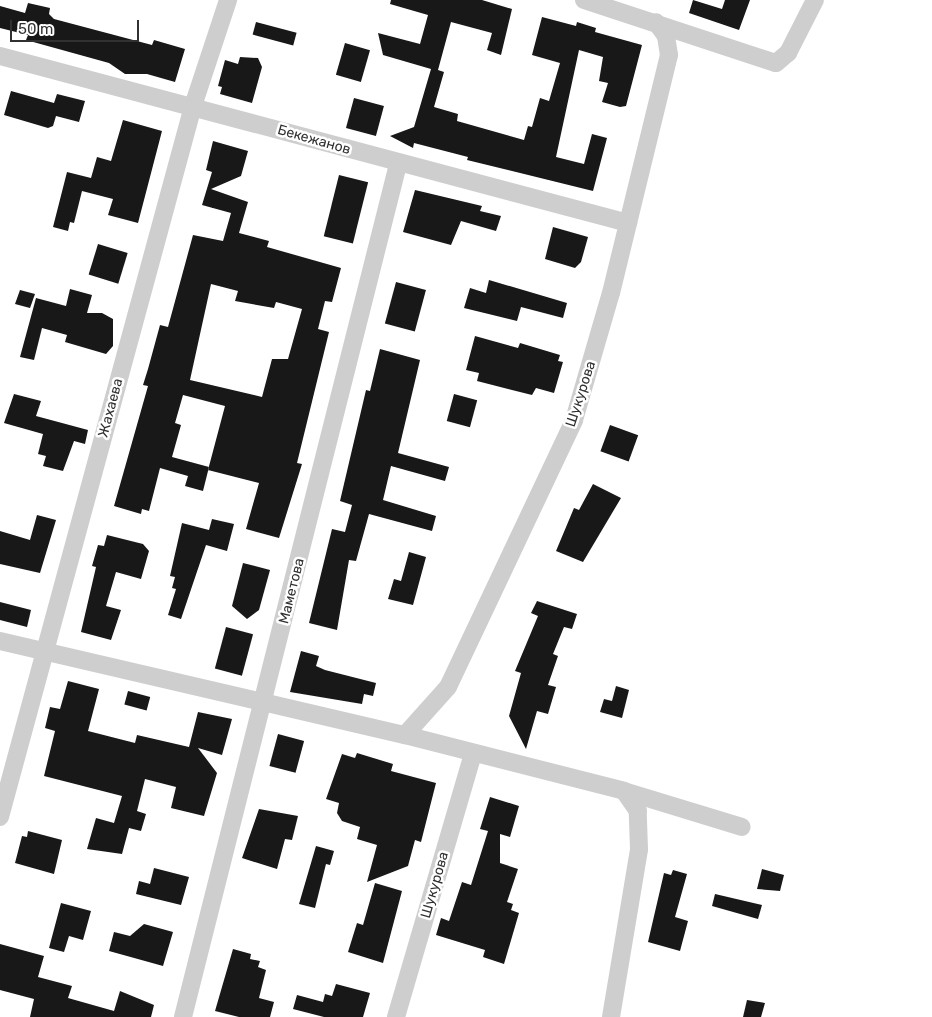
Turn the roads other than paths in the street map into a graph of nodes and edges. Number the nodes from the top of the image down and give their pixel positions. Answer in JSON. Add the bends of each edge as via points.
{"nodes":[{"id":1,"x":228,"y":0,"type":"edge"},
{"id":2,"x":584,"y":0,"type":"edge"},
{"id":3,"x":815,"y":0,"type":"edge"},
{"id":4,"x":656,"y":22,"type":"junction"},
{"id":5,"x":0,"y":56,"type":"edge"},
{"id":6,"x":193,"y":106,"type":"junction"},
{"id":7,"x":398,"y":164,"type":"junction"},
{"id":8,"x":628,"y":223,"type":"junction"},
{"id":9,"x":0,"y":641,"type":"edge"},
{"id":10,"x":45,"y":650,"type":"junction"},
{"id":11,"x":264,"y":702,"type":"junction"},
{"id":12,"x":405,"y":735,"type":"junction"},
{"id":13,"x":473,"y":753,"type":"junction"},
{"id":14,"x":624,"y":791,"type":"junction"},
{"id":15,"x":0,"y":817,"type":"edge"},
{"id":16,"x":742,"y":828,"type":"dead end"},
{"id":17,"x":184,"y":1017,"type":"edge"},
{"id":18,"x":396,"y":1017,"type":"edge"},
{"id":19,"x":611,"y":1017,"type":"edge"}],
"edges":[{"from":1,"to":6,"type":"street","name":"Жахаева"},
{"from":2,"to":4,"type":"street"},
{"from":3,"to":4,"type":"street","via":[[788,53],[776,63]]},
{"from":4,"to":8,"type":"street","name":"Шукурова","via":[[666,36],[669,55]]},
{"from":5,"to":6,"type":"street","name":"Бекежанов"},
{"from":6,"to":7,"type":"street","name":"Бекежанов"},
{"from":6,"to":10,"type":"street","name":"Жахаева"},
{"from":7,"to":8,"type":"street","name":"Бекежанов"},
{"from":7,"to":11,"type":"street","name":"Маметова"},
{"from":8,"to":12,"type":"street","name":"Шукурова","via":[[589,372],[544,489],[448,687]]},
{"from":9,"to":10,"type":"street"},
{"from":10,"to":11,"type":"street"},
{"from":10,"to":15,"type":"street","name":"Жахаева"},
{"from":11,"to":12,"type":"street"},
{"from":11,"to":17,"type":"street","name":"Маметова"},
{"from":12,"to":13,"type":"street"},
{"from":13,"to":14,"type":"street"},
{"from":13,"to":18,"type":"street","name":"Шукурова"},
{"from":14,"to":16,"type":"street"},
{"from":14,"to":19,"type":"street","via":[[638,811],[639,849]]}]}
